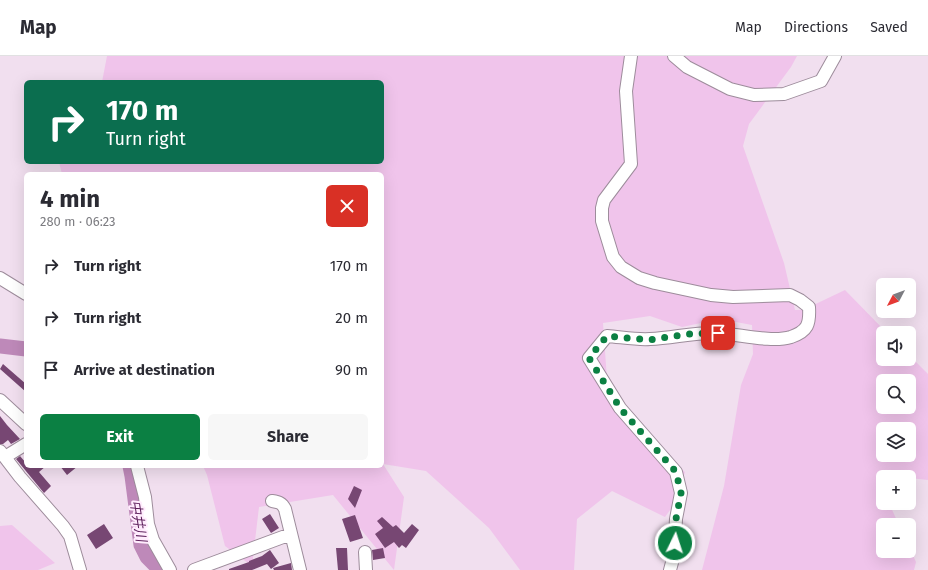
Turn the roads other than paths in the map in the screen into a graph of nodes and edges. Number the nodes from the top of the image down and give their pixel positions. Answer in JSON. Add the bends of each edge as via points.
{"nodes":[{"id":1,"x":631,"y":56,"type":"edge"},
{"id":2,"x":674,"y":56,"type":"edge"},
{"id":3,"x":835,"y":56,"type":"edge"},
{"id":4,"x":0,"y":278,"type":"edge"},
{"id":5,"x":24,"y":293,"type":"edge"},
{"id":6,"x":0,"y":400,"type":"edge"},
{"id":7,"x":24,"y":422,"type":"edge"},
{"id":8,"x":24,"y":445,"type":"edge"},
{"id":9,"x":2,"y":454,"type":"edge"},
{"id":10,"x":138,"y":468,"type":"edge"},
{"id":11,"x":272,"y":501,"type":"dead end"},
{"id":12,"x":291,"y":534,"type":"junction"},
{"id":13,"x":365,"y":552,"type":"dead end"},
{"id":14,"x":80,"y":570,"type":"edge"},
{"id":15,"x":170,"y":570,"type":"edge"},
{"id":16,"x":194,"y":570,"type":"edge"},
{"id":17,"x":300,"y":570,"type":"edge"},
{"id":18,"x":366,"y":570,"type":"edge"},
{"id":19,"x":670,"y":570,"type":"edge"}],
"edges":[{"from":1,"to":19,"type":"street","via":[[626,92],[631,164],[604,200],[602,208],[602,220],[613,257],[621,267],[639,278],[655,283],[733,297],[790,295],[810,307],[808,327],[790,337],[777,339],[718,333],[688,334],[649,340],[607,336],[589,358],[620,408],[676,472],[681,493]]},
{"from":2,"to":3,"type":"street","via":[[687,67],[730,89],[754,95],[784,94],[821,82]]},
{"from":4,"to":5,"type":"street"},
{"from":6,"to":7,"type":"street"},
{"from":8,"to":9,"type":"street"},
{"from":9,"to":14,"type":"street","via":[[70,536]]},
{"from":10,"to":15,"type":"street","via":[[153,540]]},
{"from":11,"to":12,"type":"street","via":[[282,504]]},
{"from":12,"to":16,"type":"street"},
{"from":12,"to":17,"type":"street"},
{"from":13,"to":18,"type":"street"}]}
